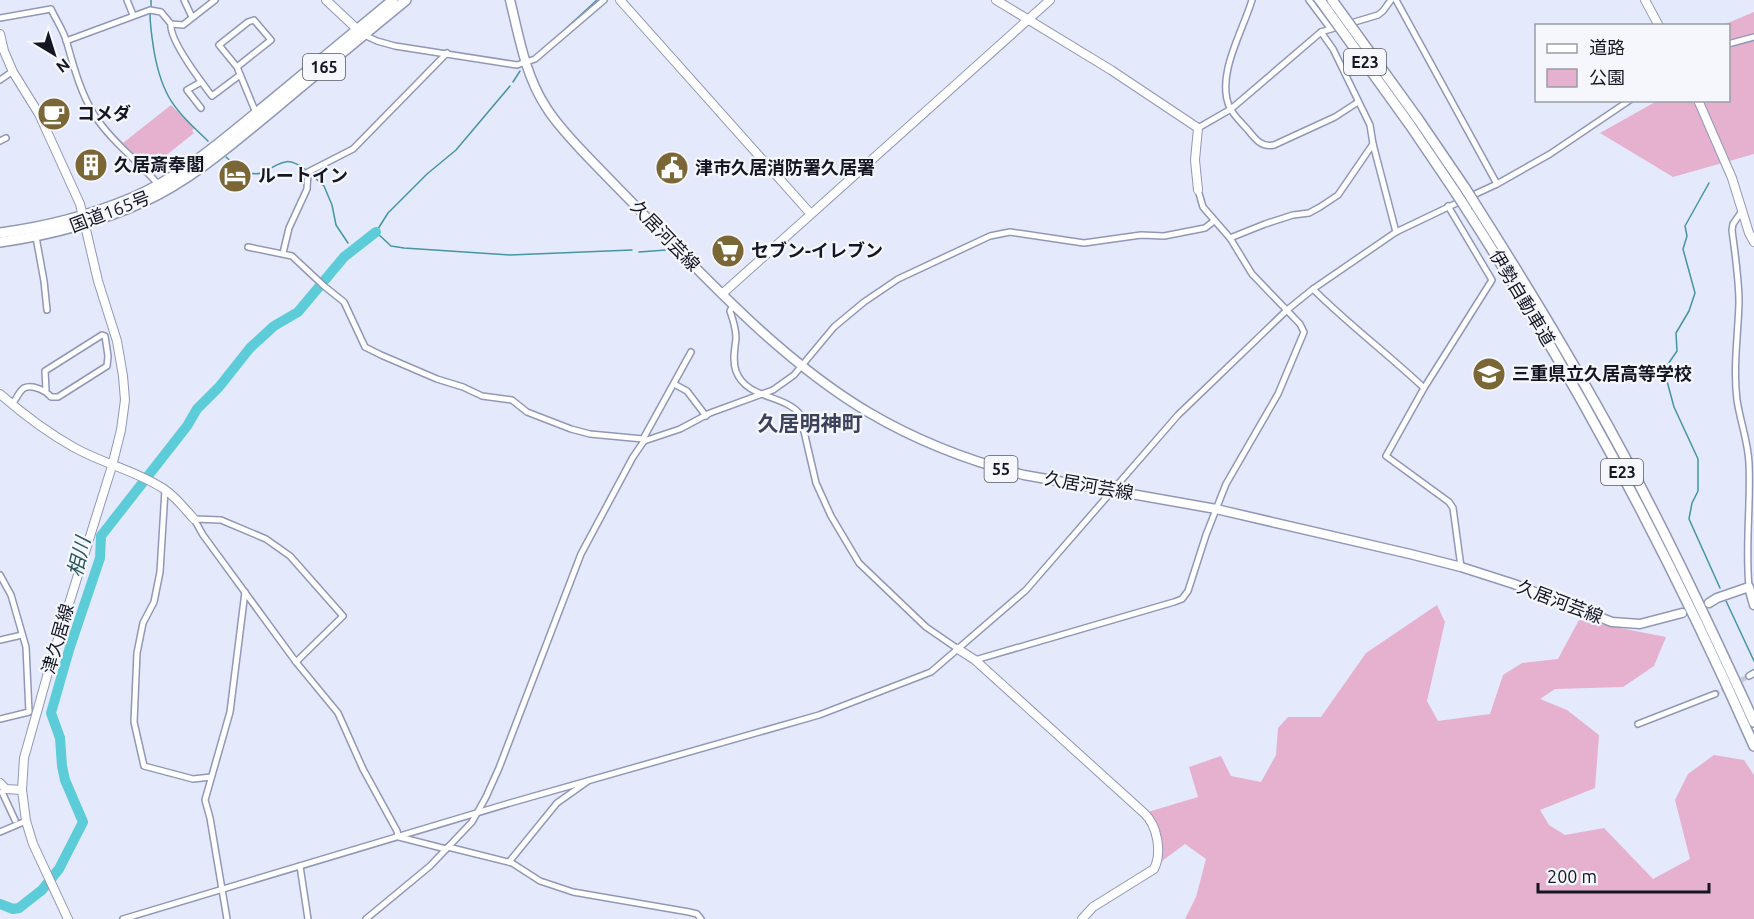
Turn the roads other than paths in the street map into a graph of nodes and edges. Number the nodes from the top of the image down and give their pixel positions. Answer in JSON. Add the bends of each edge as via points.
{"nodes":[{"id":1,"x":127,"y":0,"type":"edge"},
{"id":2,"x":184,"y":0,"type":"edge"},
{"id":3,"x":215,"y":0,"type":"edge"},
{"id":4,"x":326,"y":0,"type":"edge"},
{"id":5,"x":393,"y":0,"type":"edge"},
{"id":6,"x":406,"y":0,"type":"edge"},
{"id":7,"x":510,"y":0,"type":"edge"},
{"id":8,"x":604,"y":0,"type":"edge"},
{"id":9,"x":620,"y":0,"type":"edge"},
{"id":10,"x":996,"y":0,"type":"edge"},
{"id":11,"x":1050,"y":0,"type":"edge"},
{"id":12,"x":1252,"y":0,"type":"edge"},
{"id":13,"x":1309,"y":0,"type":"edge"},
{"id":14,"x":1320,"y":0,"type":"edge"},
{"id":15,"x":1332,"y":0,"type":"edge"},
{"id":16,"x":1391,"y":0,"type":"edge"},
{"id":17,"x":1396,"y":0,"type":"edge"},
{"id":18,"x":1645,"y":0,"type":"edge"},
{"id":19,"x":133,"y":15,"type":"junction"},
{"id":20,"x":192,"y":17,"type":"junction"},
{"id":21,"x":0,"y":18,"type":"edge"},
{"id":22,"x":1027,"y":20,"type":"junction"},
{"id":23,"x":171,"y":24,"type":"junction"},
{"id":24,"x":1658,"y":24,"type":"edge"},
{"id":25,"x":1330,"y":28,"type":"junction"},
{"id":26,"x":361,"y":32,"type":"junction"},
{"id":27,"x":1321,"y":32,"type":"junction"},
{"id":28,"x":0,"y":34,"type":"edge"},
{"id":29,"x":1754,"y":37,"type":"edge"},
{"id":30,"x":66,"y":41,"type":"junction"},
{"id":31,"x":1730,"y":43,"type":"edge"},
{"id":32,"x":447,"y":53,"type":"junction"},
{"id":33,"x":526,"y":63,"type":"junction"},
{"id":34,"x":237,"y":68,"type":"junction"},
{"id":35,"x":13,"y":71,"type":"junction"},
{"id":36,"x":240,"y":75,"type":"junction"},
{"id":37,"x":0,"y":80,"type":"edge"},
{"id":38,"x":201,"y":82,"type":"junction"},
{"id":39,"x":1358,"y":102,"type":"junction"},
{"id":40,"x":1627,"y":102,"type":"edge"},
{"id":41,"x":1699,"y":102,"type":"edge"},
{"id":42,"x":201,"y":108,"type":"dead end"},
{"id":43,"x":1231,"y":109,"type":"junction"},
{"id":44,"x":256,"y":113,"type":"junction"},
{"id":45,"x":1414,"y":122,"type":"junction"},
{"id":46,"x":1198,"y":128,"type":"junction"},
{"id":47,"x":1372,"y":144,"type":"junction"},
{"id":48,"x":158,"y":184,"type":"junction"},
{"id":49,"x":1497,"y":184,"type":"junction"},
{"id":50,"x":1198,"y":190,"type":"joint"},
{"id":51,"x":1448,"y":206,"type":"junction"},
{"id":52,"x":1472,"y":208,"type":"junction"},
{"id":53,"x":1742,"y":211,"type":"junction"},
{"id":54,"x":810,"y":213,"type":"junction"},
{"id":55,"x":84,"y":220,"type":"junction"},
{"id":56,"x":1214,"y":221,"type":"junction"},
{"id":57,"x":1396,"y":232,"type":"junction"},
{"id":58,"x":0,"y":233,"type":"edge"},
{"id":59,"x":36,"y":237,"type":"junction"},
{"id":60,"x":1230,"y":238,"type":"junction"},
{"id":61,"x":0,"y":242,"type":"edge"},
{"id":62,"x":1754,"y":242,"type":"edge"},
{"id":63,"x":248,"y":247,"type":"dead end"},
{"id":64,"x":283,"y":253,"type":"junction"},
{"id":65,"x":1313,"y":289,"type":"junction"},
{"id":66,"x":722,"y":294,"type":"junction"},
{"id":67,"x":734,"y":304,"type":"junction"},
{"id":68,"x":48,"y":310,"type":"dead end"},
{"id":69,"x":1287,"y":310,"type":"junction"},
{"id":70,"x":691,"y":352,"type":"dead end"},
{"id":71,"x":802,"y":365,"type":"junction"},
{"id":72,"x":674,"y":384,"type":"junction"},
{"id":73,"x":1424,"y":388,"type":"junction"},
{"id":74,"x":46,"y":390,"type":"junction"},
{"id":75,"x":0,"y":394,"type":"edge"},
{"id":76,"x":765,"y":395,"type":"junction"},
{"id":77,"x":12,"y":404,"type":"junction"},
{"id":78,"x":706,"y":416,"type":"junction"},
{"id":79,"x":644,"y":440,"type":"junction"},
{"id":80,"x":112,"y":466,"type":"junction"},
{"id":81,"x":165,"y":490,"type":"junction"},
{"id":82,"x":1114,"y":490,"type":"junction"},
{"id":83,"x":1216,"y":509,"type":"junction"},
{"id":84,"x":194,"y":519,"type":"junction"},
{"id":85,"x":1461,"y":567,"type":"junction"},
{"id":86,"x":0,"y":575,"type":"edge"},
{"id":87,"x":1749,"y":587,"type":"junction"},
{"id":88,"x":245,"y":592,"type":"junction"},
{"id":89,"x":1709,"y":603,"type":"dead end"},
{"id":90,"x":1754,"y":605,"type":"edge"},
{"id":91,"x":1682,"y":613,"type":"dead end"},
{"id":92,"x":22,"y":635,"type":"junction"},
{"id":93,"x":0,"y":640,"type":"edge"},
{"id":94,"x":958,"y":650,"type":"junction"},
{"id":95,"x":975,"y":660,"type":"junction"},
{"id":96,"x":296,"y":662,"type":"junction"},
{"id":97,"x":1715,"y":694,"type":"tunnel mouth"},
{"id":98,"x":32,"y":713,"type":"junction"},
{"id":99,"x":0,"y":719,"type":"edge"},
{"id":100,"x":1754,"y":722,"type":"edge"},
{"id":101,"x":1638,"y":724,"type":"dead end"},
{"id":102,"x":1754,"y":746,"type":"edge"},
{"id":103,"x":212,"y":777,"type":"junction"},
{"id":104,"x":589,"y":780,"type":"junction"},
{"id":105,"x":2,"y":789,"type":"edge"},
{"id":106,"x":22,"y":790,"type":"junction"},
{"id":107,"x":476,"y":813,"type":"junction"},
{"id":108,"x":15,"y":820,"type":"dead end"},
{"id":109,"x":26,"y":820,"type":"junction"},
{"id":110,"x":0,"y":832,"type":"edge"},
{"id":111,"x":398,"y":836,"type":"junction"},
{"id":112,"x":447,"y":848,"type":"junction"},
{"id":113,"x":509,"y":862,"type":"junction"},
{"id":114,"x":300,"y":866,"type":"junction"},
{"id":115,"x":222,"y":889,"type":"junction"},
{"id":116,"x":68,"y":919,"type":"edge"},
{"id":117,"x":123,"y":919,"type":"edge"},
{"id":118,"x":227,"y":919,"type":"edge"},
{"id":119,"x":308,"y":919,"type":"edge"},
{"id":120,"x":366,"y":919,"type":"edge"},
{"id":121,"x":701,"y":919,"type":"edge"},
{"id":122,"x":1082,"y":919,"type":"edge"}],
"edges":[{"from":1,"to":19,"type":"street"},
{"from":2,"to":20,"type":"street"},
{"from":3,"to":20,"type":"street"},
{"from":4,"to":26,"type":"street"},
{"from":5,"to":26,"type":"highway","name":"国道165号","number":"165"},
{"from":6,"to":26,"type":"highway","name":"国道165号","number":"165"},
{"from":7,"to":33,"type":"main road","name":"久居河芸線","number":"55"},
{"from":8,"to":33,"type":"street"},
{"from":9,"to":54,"type":"street"},
{"from":10,"to":22,"type":"street"},
{"from":11,"to":22,"type":"street"},
{"from":12,"to":43,"type":"street","via":[[1227,78]]},
{"from":13,"to":25,"type":"street"},
{"from":14,"to":45,"type":"highway","name":"伊勢自動車道","number":"E23","bridge":true},
{"from":15,"to":45,"type":"highway","name":"伊勢自動車道","number":"E23","bridge":true},
{"from":16,"to":25,"type":"street","via":[[1378,15]]},
{"from":17,"to":49,"type":"street"},
{"from":18,"to":24,"type":"street"},
{"from":19,"to":23,"type":"street","via":[[157,10]]},
{"from":19,"to":30,"type":"street"},
{"from":20,"to":23,"type":"street","via":[[183,25]]},
{"from":21,"to":30,"type":"street","via":[[51,9]]},
{"from":22,"to":46,"type":"street"},
{"from":22,"to":54,"type":"street"},
{"from":23,"to":38,"type":"street","via":[[170,31]]},
{"from":25,"to":27,"type":"street"},
{"from":26,"to":32,"type":"street","via":[[395,46]]},
{"from":26,"to":44,"type":"highway","name":"国道165号","number":"165"},
{"from":26,"to":55,"type":"highway","name":"国道165号","number":"165","via":[[209,162],[145,201]]},
{"from":27,"to":39,"type":"street"},
{"from":27,"to":43,"type":"street"},
{"from":28,"to":35,"type":"street","name":"津久居線"},
{"from":29,"to":31,"type":"street"},
{"from":30,"to":48,"type":"street","via":[[95,116]]},
{"from":32,"to":33,"type":"street","via":[[517,65]]},
{"from":32,"to":64,"type":"street","via":[[353,149],[308,172],[307,189],[289,228]]},
{"from":33,"to":66,"type":"main road","name":"久居河芸線","number":"55","via":[[539,96],[563,130]]},
{"from":34,"to":34,"type":"street","via":[[219,45],[255,20],[271,40]]},
{"from":34,"to":36,"type":"street"},
{"from":35,"to":37,"type":"street"},
{"from":35,"to":55,"type":"street","name":"津久居線","via":[[39,114]]},
{"from":36,"to":38,"type":"street","via":[[212,96]]},
{"from":36,"to":44,"type":"street"},
{"from":38,"to":42,"type":"street","via":[[187,90]]},
{"from":39,"to":43,"type":"street","via":[[1335,117],[1270,146],[1257,141]]},
{"from":39,"to":47,"type":"street","via":[[1370,125]]},
{"from":40,"to":49,"type":"street"},
{"from":41,"to":53,"type":"street"},
{"from":43,"to":46,"type":"street"},
{"from":44,"to":48,"type":"highway","name":"国道165号","number":"165","via":[[224,141]]},
{"from":45,"to":52,"type":"highway","name":"伊勢自動車道","number":"E23","bridge":true},
{"from":46,"to":50,"type":"street"},
{"from":47,"to":57,"type":"street"},
{"from":47,"to":60,"type":"street","via":[[1338,195],[1320,207]]},
{"from":48,"to":55,"type":"highway","name":"国道165号","number":"165"},
{"from":49,"to":51,"type":"street"},
{"from":50,"to":56,"type":"street","via":[[1203,207]]},
{"from":51,"to":57,"type":"street"},
{"from":51,"to":73,"type":"street","via":[[1492,280]]},
{"from":52,"to":100,"type":"highway","name":"伊勢自動車道","number":"E23","via":[[1525,283],[1611,431],[1698,600]]},
{"from":52,"to":102,"type":"highway","name":"伊勢自動車道","number":"E23","via":[[1635,497]]},
{"from":53,"to":62,"type":"street"},
{"from":53,"to":87,"type":"street","via":[[1732,230],[1739,301],[1737,400],[1749,461]]},
{"from":54,"to":66,"type":"street"},
{"from":55,"to":58,"type":"highway","name":"国道165号","number":"165"},
{"from":55,"to":59,"type":"highway","name":"国道165号","number":"165"},
{"from":55,"to":80,"type":"street","name":"津久居線","via":[[123,376],[124,417]]},
{"from":56,"to":60,"type":"street"},
{"from":56,"to":71,"type":"street","via":[[1205,228],[1164,236],[1141,235],[1084,243],[1010,232],[990,236],[898,279],[864,302],[834,327]]},
{"from":57,"to":65,"type":"street"},
{"from":59,"to":61,"type":"highway","name":"国道165号","number":"165"},
{"from":59,"to":68,"type":"street"},
{"from":60,"to":69,"type":"street","via":[[1252,274]]},
{"from":63,"to":64,"type":"street"},
{"from":64,"to":79,"type":"street","via":[[292,256],[344,302],[365,347],[482,396],[512,400],[527,412],[571,429]]},
{"from":65,"to":69,"type":"street"},
{"from":65,"to":73,"type":"street"},
{"from":66,"to":67,"type":"main road","name":"久居河芸線","number":"55"},
{"from":67,"to":71,"type":"main road","name":"久居河芸線","number":"55"},
{"from":67,"to":76,"type":"street","via":[[730,311],[735,331],[734,368],[746,385]]},
{"from":69,"to":82,"type":"street","via":[[1178,415]]},
{"from":69,"to":83,"type":"street","via":[[1302,326],[1303,336],[1278,394]]},
{"from":70,"to":72,"type":"street"},
{"from":71,"to":76,"type":"street"},
{"from":71,"to":82,"type":"main road","name":"久居河芸線","number":"55","via":[[867,412],[924,442],[1024,475]]},
{"from":72,"to":78,"type":"street","via":[[687,391]]},
{"from":72,"to":79,"type":"street"},
{"from":73,"to":85,"type":"street","via":[[1386,456],[1449,502]]},
{"from":74,"to":74,"type":"street","via":[[51,397],[58,397],[107,366],[105,336],[45,371]]},
{"from":74,"to":77,"type":"street","via":[[22,389]]},
{"from":75,"to":77,"type":"street"},
{"from":76,"to":78,"type":"street"},
{"from":76,"to":94,"type":"street","via":[[800,414],[816,483],[859,563],[926,627]]},
{"from":77,"to":80,"type":"street","via":[[76,449]]},
{"from":78,"to":79,"type":"street"},
{"from":79,"to":107,"type":"street","via":[[581,554],[499,768]]},
{"from":80,"to":81,"type":"street"},
{"from":80,"to":98,"type":"street","name":"津久居線"},
{"from":81,"to":84,"type":"street"},
{"from":81,"to":103,"type":"street","via":[[160,572],[137,653],[134,722],[144,766],[193,779]]},
{"from":82,"to":83,"type":"main road","name":"久居河芸線","number":"55"},
{"from":82,"to":94,"type":"street","via":[[1026,590]]},
{"from":83,"to":85,"type":"main road","name":"久居河芸線","number":"55"},
{"from":83,"to":95,"type":"street","via":[[1182,599]]},
{"from":84,"to":88,"type":"street"},
{"from":84,"to":96,"type":"street","via":[[221,519],[266,539],[290,556],[343,616]]},
{"from":85,"to":91,"type":"main road","name":"久居河芸線","number":"55","via":[[1612,622],[1640,624]]},
{"from":86,"to":92,"type":"street","via":[[11,595]]},
{"from":87,"to":89,"type":"main road"},
{"from":87,"to":90,"type":"main road"},
{"from":88,"to":96,"type":"street"},
{"from":88,"to":103,"type":"street","via":[[230,712]]},
{"from":92,"to":93,"type":"street"},
{"from":92,"to":98,"type":"street"},
{"from":94,"to":95,"type":"street"},
{"from":94,"to":104,"type":"street","via":[[920,677],[819,715]]},
{"from":95,"to":122,"type":"street","via":[[1153,823],[1157,857],[1154,869],[1093,907]]},
{"from":96,"to":111,"type":"street","via":[[338,713]]},
{"from":97,"to":101,"type":"street"},
{"from":98,"to":99,"type":"street"},
{"from":98,"to":106,"type":"street","name":"津久居線"},
{"from":103,"to":115,"type":"street","via":[[206,805]]},
{"from":104,"to":107,"type":"street"},
{"from":104,"to":113,"type":"street","via":[[557,803]]},
{"from":105,"to":106,"type":"street"},
{"from":105,"to":108,"type":"street"},
{"from":106,"to":109,"type":"street","name":"津久居線"},
{"from":107,"to":111,"type":"street"},
{"from":107,"to":112,"type":"street"},
{"from":109,"to":110,"type":"street"},
{"from":109,"to":116,"type":"street","name":"津久居線"},
{"from":111,"to":112,"type":"street"},
{"from":111,"to":114,"type":"street"},
{"from":112,"to":113,"type":"street"},
{"from":112,"to":120,"type":"street"},
{"from":113,"to":121,"type":"street","via":[[540,881],[573,892],[695,913]]},
{"from":114,"to":115,"type":"street"},
{"from":114,"to":119,"type":"street"},
{"from":115,"to":117,"type":"street"},
{"from":115,"to":118,"type":"street"}]}
